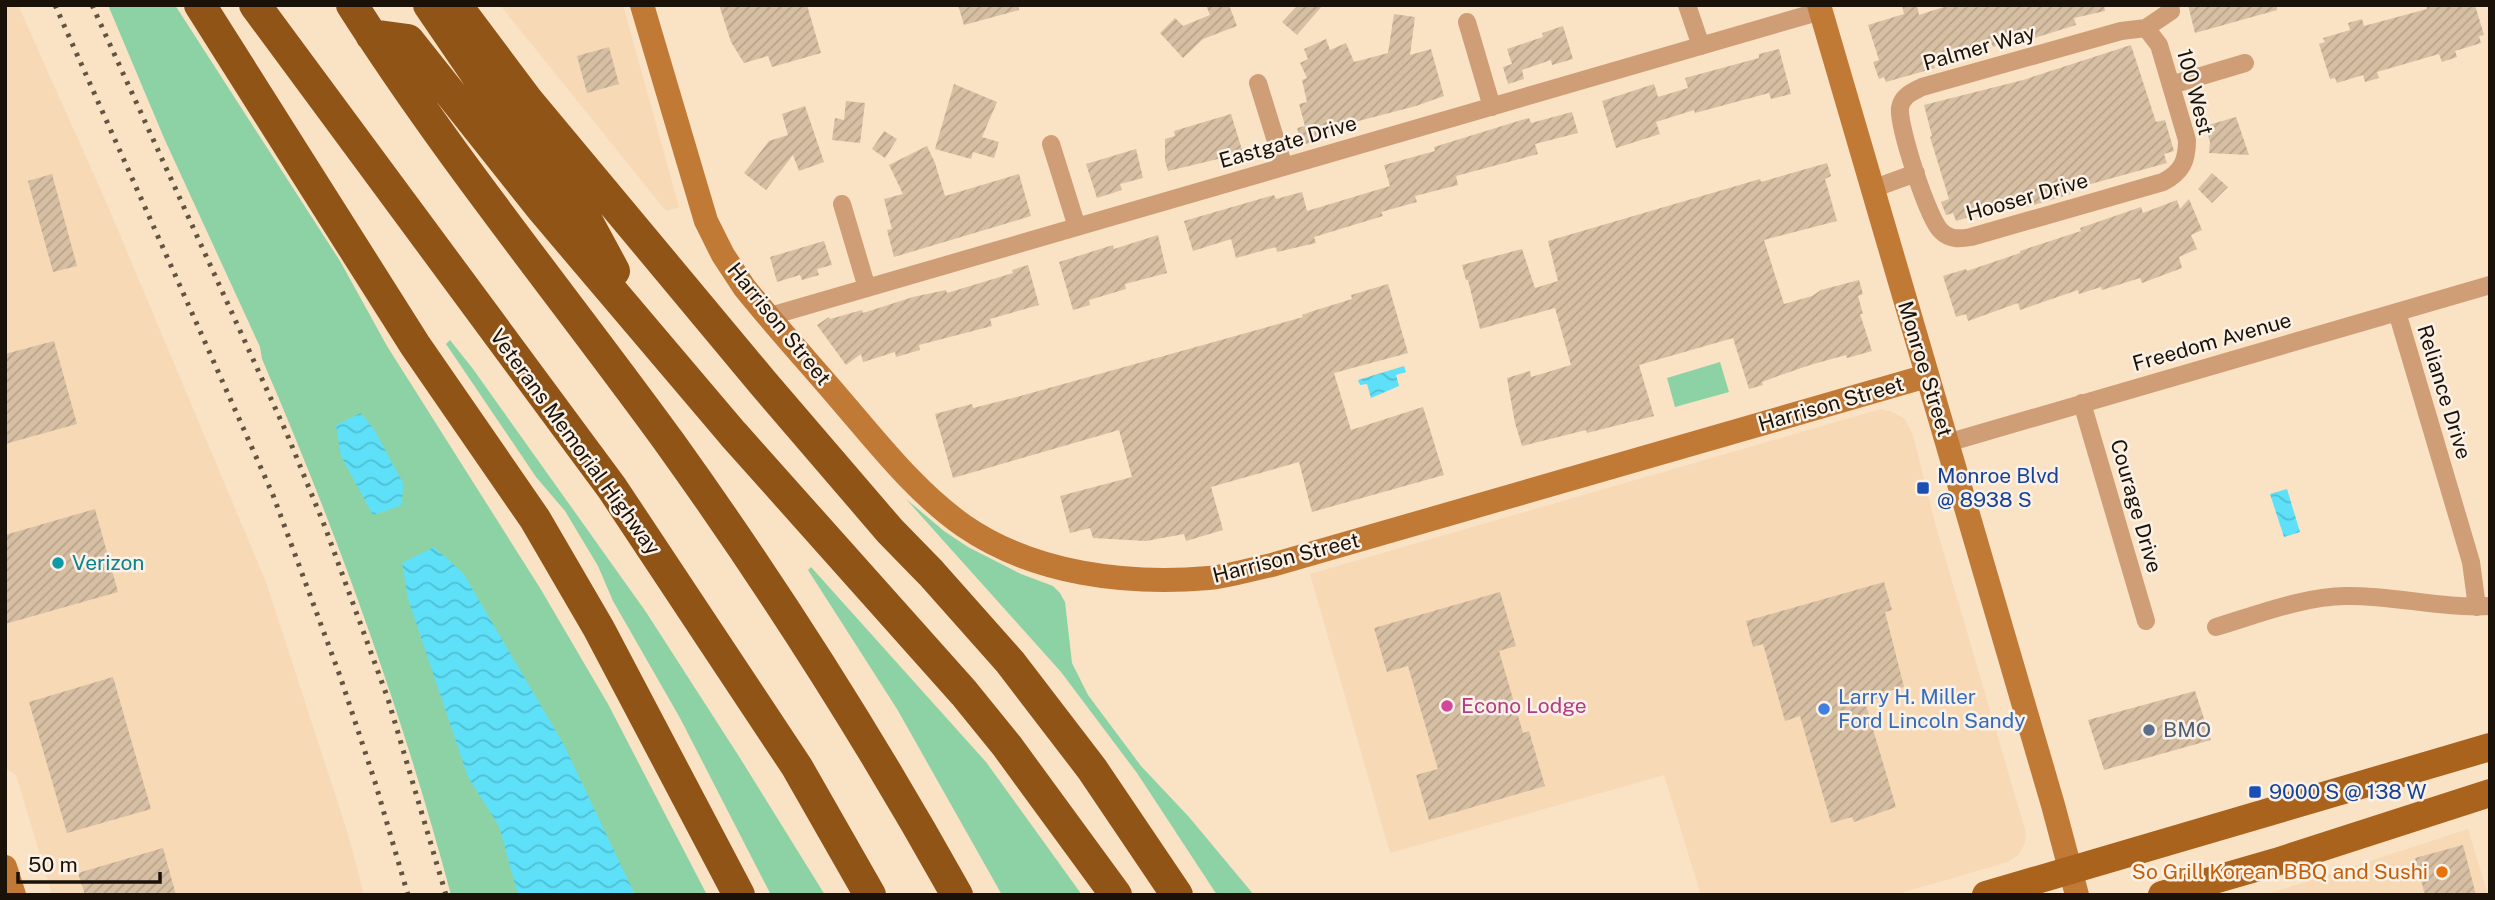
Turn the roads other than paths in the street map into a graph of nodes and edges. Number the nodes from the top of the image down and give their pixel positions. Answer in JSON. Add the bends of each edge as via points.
{"nodes":[{"id":1,"x":200,"y":5,"type":"edge"},
{"id":2,"x":256,"y":5,"type":"edge"},
{"id":3,"x":352,"y":5,"type":"edge"},
{"id":4,"x":429,"y":5,"type":"edge"},
{"id":5,"x":456,"y":5,"type":"edge"},
{"id":6,"x":642,"y":5,"type":"edge"},
{"id":7,"x":1688,"y":5,"type":"edge"},
{"id":8,"x":2170,"y":5,"type":"edge"},
{"id":9,"x":1820,"y":8,"type":"edge"},
{"id":10,"x":1467,"y":22,"type":"dead end"},
{"id":11,"x":2146,"y":28,"type":"junction"},
{"id":12,"x":371,"y":35,"type":"junction"},
{"id":13,"x":1700,"y":46,"type":"junction"},
{"id":14,"x":2245,"y":63,"type":"dead end"},
{"id":15,"x":1258,"y":83,"type":"dead end"},
{"id":16,"x":2171,"y":85,"type":"junction"},
{"id":17,"x":1492,"y":107,"type":"junction"},
{"id":18,"x":1051,"y":144,"type":"dead end"},
{"id":19,"x":1284,"y":167,"type":"junction"},
{"id":20,"x":2183,"y":167,"type":"joint"},
{"id":21,"x":1916,"y":173,"type":"junction"},
{"id":22,"x":1871,"y":189,"type":"junction"},
{"id":23,"x":842,"y":204,"type":"dead end"},
{"id":24,"x":1077,"y":227,"type":"junction"},
{"id":25,"x":2490,"y":285,"type":"edge"},
{"id":26,"x":867,"y":288,"type":"junction"},
{"id":27,"x":2397,"y":313,"type":"junction"},
{"id":28,"x":767,"y":317,"type":"junction"},
{"id":29,"x":650,"y":337,"type":"junction"},
{"id":30,"x":1927,"y":376,"type":"junction"},
{"id":31,"x":2082,"y":403,"type":"junction"},
{"id":32,"x":1947,"y":443,"type":"junction"},
{"id":33,"x":2483,"y":607,"type":"edge"},
{"id":34,"x":2146,"y":621,"type":"dead end"},
{"id":35,"x":2216,"y":627,"type":"dead end"},
{"id":36,"x":2490,"y":747,"type":"edge"},
{"id":37,"x":2490,"y":793,"type":"edge"},
{"id":38,"x":5,"y":867,"type":"edge"},
{"id":39,"x":2073,"y":882,"type":"edge"},
{"id":40,"x":14,"y":895,"type":"edge"},
{"id":41,"x":739,"y":895,"type":"edge"},
{"id":42,"x":870,"y":895,"type":"edge"},
{"id":43,"x":957,"y":895,"type":"edge"},
{"id":44,"x":1116,"y":895,"type":"edge"},
{"id":45,"x":1177,"y":895,"type":"edge"},
{"id":46,"x":1986,"y":895,"type":"edge"},
{"id":47,"x":2162,"y":895,"type":"edge"}],
"edges":[{"from":1,"to":41,"type":"highway","via":[[415,345],[535,519],[599,629]]},
{"from":2,"to":42,"type":"highway","name":"Veterans Memorial Highway","via":[[612,488],[797,767]]},
{"from":3,"to":12,"type":"highway"},
{"from":4,"to":29,"type":"highway","via":[[515,131],[587,221]]},
{"from":5,"to":45,"type":"highway","via":[[528,101],[764,383],[1010,662],[1092,769]]},
{"from":6,"to":28,"type":"street","name":"Harrison Street","via":[[706,221],[723,255]]},
{"from":7,"to":13,"type":"street"},
{"from":8,"to":11,"type":"street","via":[[2171,11]]},
{"from":9,"to":13,"type":"street","name":"Eastgate Drive"},
{"from":9,"to":22,"type":"street","name":"Monroe Street"},
{"from":10,"to":17,"type":"street"},
{"from":11,"to":16,"type":"street","name":"100 West","via":[[2159,45]]},
{"from":11,"to":21,"type":"street","name":"Palmer Way","via":[[2121,31],[1908,93],[1900,107],[1901,121]]},
{"from":12,"to":29,"type":"highway","via":[[408,40]]},
{"from":12,"to":43,"type":"highway","via":[[731,530],[826,674]]},
{"from":13,"to":17,"type":"street","name":"Eastgate Drive"},
{"from":14,"to":16,"type":"street"},
{"from":15,"to":19,"type":"street"},
{"from":16,"to":20,"type":"street","name":"100 West","via":[[2187,139]]},
{"from":17,"to":19,"type":"street","name":"Eastgate Drive"},
{"from":18,"to":24,"type":"street"},
{"from":19,"to":24,"type":"street","name":"Eastgate Drive"},
{"from":20,"to":21,"type":"street","name":"Hooser Drive","via":[[2163,182],[1955,239],[1942,233],[1934,222]]},
{"from":21,"to":22,"type":"street"},
{"from":22,"to":30,"type":"street","name":"Monroe Street"},
{"from":23,"to":26,"type":"street"},
{"from":24,"to":26,"type":"street","name":"Eastgate Drive"},
{"from":25,"to":27,"type":"street","name":"Freedom Avenue"},
{"from":26,"to":28,"type":"street","name":"Eastgate Drive"},
{"from":27,"to":31,"type":"street","name":"Freedom Avenue"},
{"from":27,"to":33,"type":"street","name":"Reliance Drive"},
{"from":28,"to":30,"type":"street","name":"Harrison Street","via":[[897,466],[965,526],[1050,565],[1153,580],[1212,578],[1272,565]]},
{"from":29,"to":44,"type":"highway","via":[[964,693]]},
{"from":30,"to":32,"type":"street","name":"Monroe Street"},
{"from":31,"to":32,"type":"street","name":"Freedom Avenue"},
{"from":31,"to":34,"type":"street","name":"Courage Drive"},
{"from":32,"to":39,"type":"street","name":"Monroe Street"},
{"from":33,"to":35,"type":"street","via":[[2343,596],[2311,600]]},
{"from":36,"to":39,"type":"main road"},
{"from":37,"to":47,"type":"main road"},
{"from":38,"to":40,"type":"street"},
{"from":39,"to":46,"type":"main road"}]}
